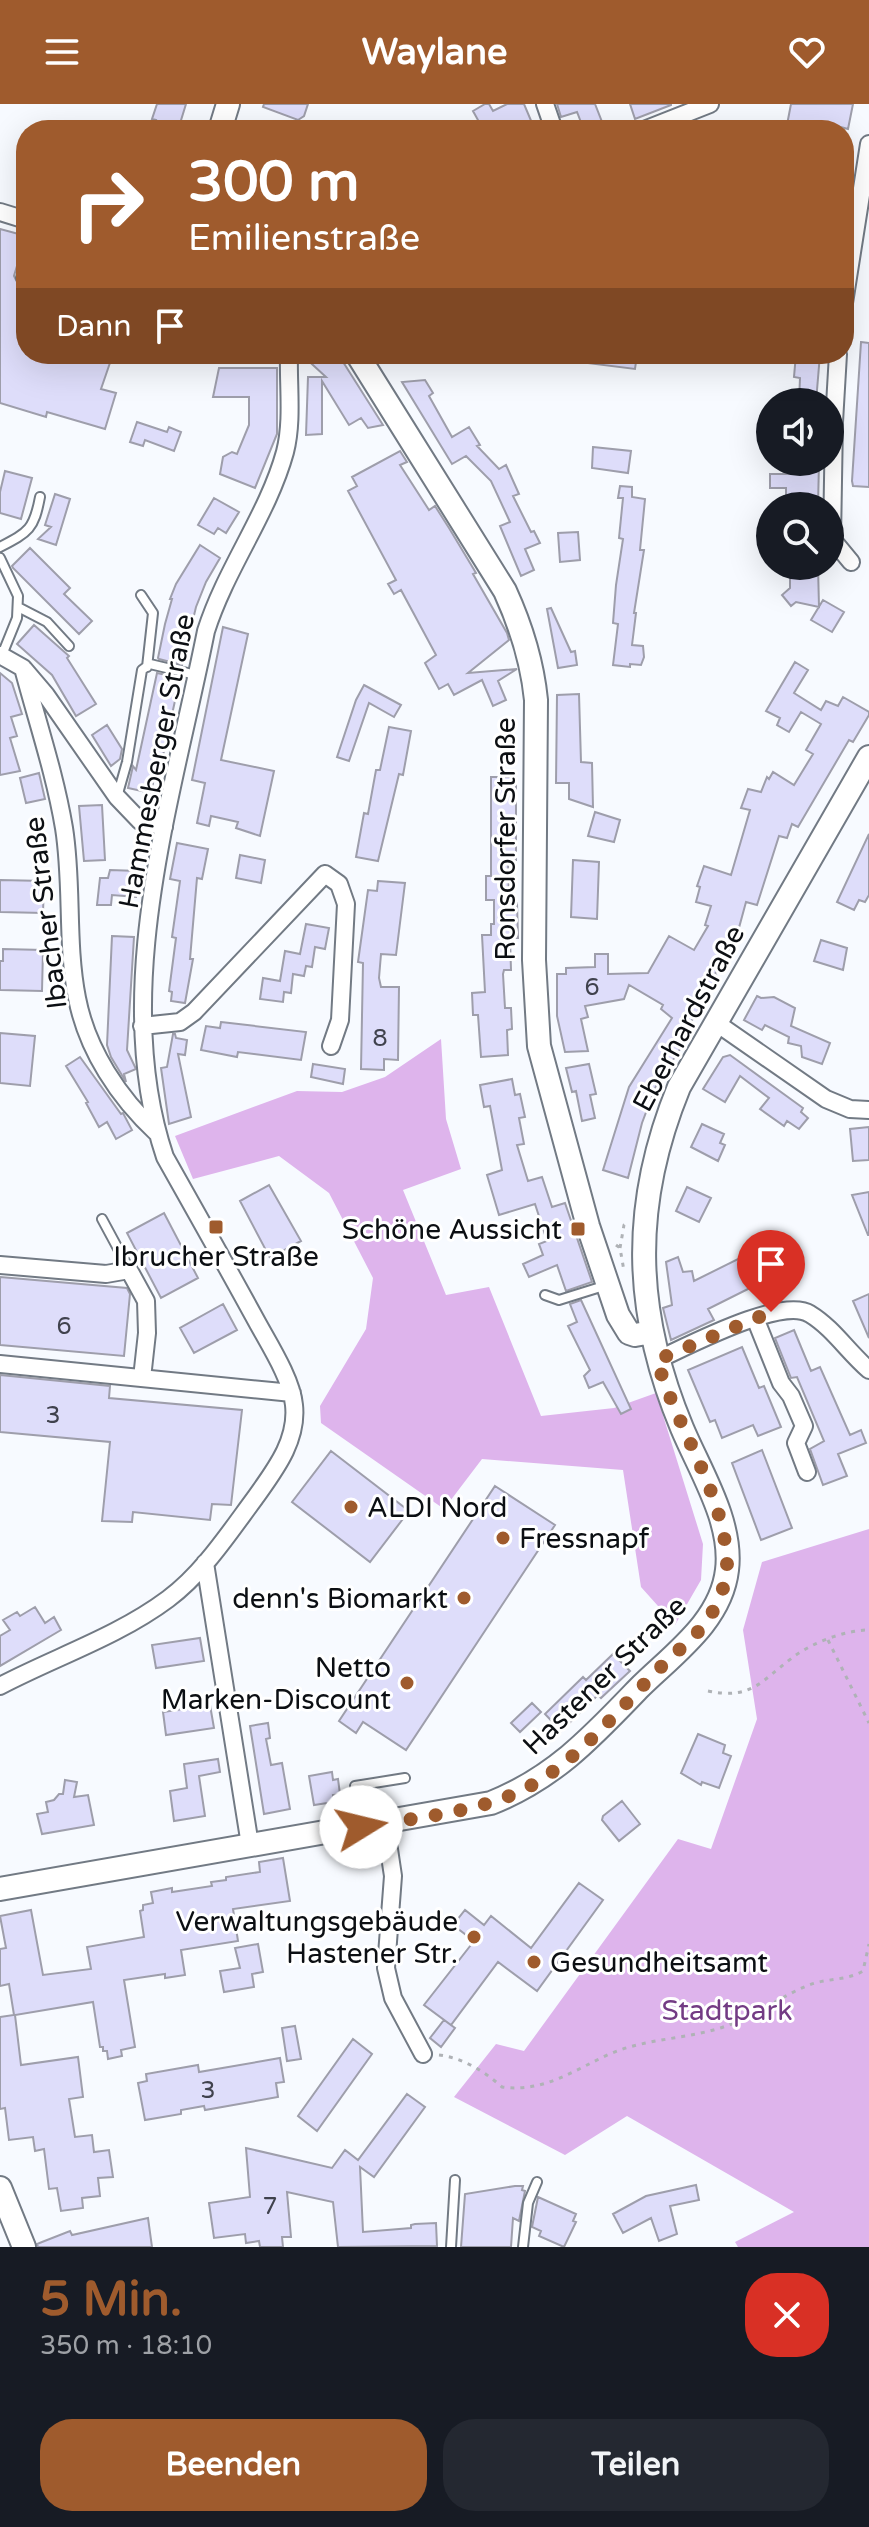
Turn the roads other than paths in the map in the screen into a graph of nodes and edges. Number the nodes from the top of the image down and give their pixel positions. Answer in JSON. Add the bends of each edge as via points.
{"nodes":[{"id":1,"x":710,"y":104,"type":"edge"},
{"id":2,"x":669,"y":120,"type":"edge"},
{"id":3,"x":869,"y":144,"type":"edge"},
{"id":4,"x":854,"y":239,"type":"edge"},
{"id":5,"x":289,"y":364,"type":"edge"},
{"id":6,"x":363,"y":364,"type":"edge"},
{"id":7,"x":837,"y":364,"type":"edge"},
{"id":8,"x":40,"y":497,"type":"dead end"},
{"id":9,"x":0,"y":547,"type":"edge"},
{"id":10,"x":0,"y":558,"type":"edge"},
{"id":11,"x":851,"y":562,"type":"dead end"},
{"id":12,"x":141,"y":595,"type":"dead end"},
{"id":13,"x":18,"y":607,"type":"junction"},
{"id":14,"x":69,"y":646,"type":"dead end"},
{"id":15,"x":1,"y":656,"type":"edge"},
{"id":16,"x":147,"y":667,"type":"junction"},
{"id":17,"x":23,"y":668,"type":"junction"},
{"id":18,"x":197,"y":676,"type":"junction"},
{"id":19,"x":869,"y":757,"type":"edge"},
{"id":20,"x":117,"y":797,"type":"junction"},
{"id":21,"x":164,"y":827,"type":"junction"},
{"id":22,"x":715,"y":1022,"type":"junction"},
{"id":23,"x":142,"y":1026,"type":"junction"},
{"id":24,"x":331,"y":1046,"type":"dead end"},
{"id":25,"x":869,"y":1110,"type":"edge"},
{"id":26,"x":157,"y":1133,"type":"junction"},
{"id":27,"x":102,"y":1219,"type":"dead end"},
{"id":28,"x":0,"y":1265,"type":"edge"},
{"id":29,"x":129,"y":1270,"type":"junction"},
{"id":30,"x":608,"y":1285,"type":"junction"},
{"id":31,"x":545,"y":1295,"type":"dead end"},
{"id":32,"x":755,"y":1318,"type":"junction"},
{"id":33,"x":652,"y":1332,"type":"junction"},
{"id":34,"x":657,"y":1360,"type":"junction"},
{"id":35,"x":0,"y":1364,"type":"edge"},
{"id":36,"x":869,"y":1370,"type":"edge"},
{"id":37,"x":142,"y":1378,"type":"junction"},
{"id":38,"x":292,"y":1393,"type":"junction"},
{"id":39,"x":807,"y":1472,"type":"dead end"},
{"id":40,"x":205,"y":1563,"type":"junction"},
{"id":41,"x":0,"y":1686,"type":"edge"},
{"id":42,"x":405,"y":1778,"type":"dead end"},
{"id":43,"x":392,"y":1821,"type":"junction"},
{"id":44,"x":361,"y":1827,"type":"junction"},
{"id":45,"x":250,"y":1845,"type":"junction"},
{"id":46,"x":0,"y":1889,"type":"edge"},
{"id":47,"x":423,"y":2054,"type":"road end"},
{"id":48,"x":455,"y":2180,"type":"dead end"},
{"id":49,"x":537,"y":2182,"type":"dead end"},
{"id":50,"x":0,"y":2188,"type":"edge"},
{"id":51,"x":24,"y":2247,"type":"edge"},
{"id":52,"x":451,"y":2247,"type":"edge"},
{"id":53,"x":523,"y":2247,"type":"edge"}],
"edges":[{"from":1,"to":2,"type":"street"},
{"from":3,"to":4,"type":"street"},
{"from":5,"to":18,"type":"street","name":"Hammesberger Straße","via":[[286,450],[217,595]]},
{"from":6,"to":30,"type":"main road","name":"Ronsdorfer Straße","via":[[505,591],[529,656],[536,700],[534,960],[539,1046]]},
{"from":7,"to":11,"type":"street","via":[[832,539]]},
{"from":8,"to":9,"type":"lane","via":[[36,522]]},
{"from":10,"to":13,"type":"lane"},
{"from":12,"to":16,"type":"lane","via":[[153,613]]},
{"from":13,"to":14,"type":"lane","via":[[47,622]]},
{"from":13,"to":15,"type":"lane"},
{"from":15,"to":17,"type":"street"},
{"from":16,"to":18,"type":"lane"},
{"from":16,"to":20,"type":"lane","via":[[142,670]]},
{"from":17,"to":20,"type":"street"},
{"from":17,"to":26,"type":"street","name":"Ibacher Straße","via":[[64,827],[77,999],[102,1064],[130,1107]]},
{"from":18,"to":21,"type":"street","name":"Hammesberger Straße"},
{"from":19,"to":22,"type":"main road","name":"Eberhardstraße"},
{"from":20,"to":21,"type":"street","via":[[140,821]]},
{"from":21,"to":23,"type":"street","name":"Hammesberger Straße","via":[[153,880]]},
{"from":22,"to":25,"type":"street","via":[[826,1099]]},
{"from":22,"to":33,"type":"main road","name":"Eberhardstraße","via":[[679,1087],[650,1176],[644,1226]]},
{"from":23,"to":24,"type":"street","via":[[180,1022],[194,1012],[325,874],[339,884],[346,904],[340,1020]]},
{"from":23,"to":26,"type":"street","name":"Hammesberger Straße"},
{"from":26,"to":38,"type":"street","name":"Hammesberger Straße"},
{"from":27,"to":29,"type":"lane"},
{"from":28,"to":29,"type":"street","via":[[106,1274]]},
{"from":29,"to":37,"type":"street","via":[[146,1301]]},
{"from":30,"to":31,"type":"lane","via":[[559,1300]]},
{"from":30,"to":33,"type":"main road","name":"Ronsdorfer Straße","via":[[629,1333]]},
{"from":32,"to":34,"type":"street"},
{"from":32,"to":36,"type":"street","via":[[801,1309],[824,1324]]},
{"from":32,"to":39,"type":"street","via":[[804,1426],[796,1443]]},
{"from":33,"to":34,"type":"main road","name":"Hastener Straße"},
{"from":34,"to":43,"type":"main road","name":"Hastener Straße","via":[[726,1540],[723,1588],[703,1626],[536,1783],[491,1803]]},
{"from":35,"to":37,"type":"street"},
{"from":37,"to":38,"type":"street"},
{"from":38,"to":40,"type":"street","name":"Hammesberger Straße","via":[[292,1431],[281,1459]]},
{"from":40,"to":41,"type":"street","name":"Hammesberger Straße","via":[[168,1599],[131,1623]]},
{"from":40,"to":45,"type":"street"},
{"from":42,"to":44,"type":"lane","via":[[355,1786]]},
{"from":43,"to":44,"type":"main road","name":"Hastener Straße"},
{"from":43,"to":47,"type":"street","via":[[387,1836],[393,1876],[386,1968],[393,1998]]},
{"from":44,"to":45,"type":"main road","name":"Hastener Straße"},
{"from":45,"to":46,"type":"main road","name":"Hastener Straße"},
{"from":48,"to":52,"type":"lane"},
{"from":49,"to":53,"type":"lane","via":[[528,2203]]},
{"from":50,"to":51,"type":"main road"}]}
